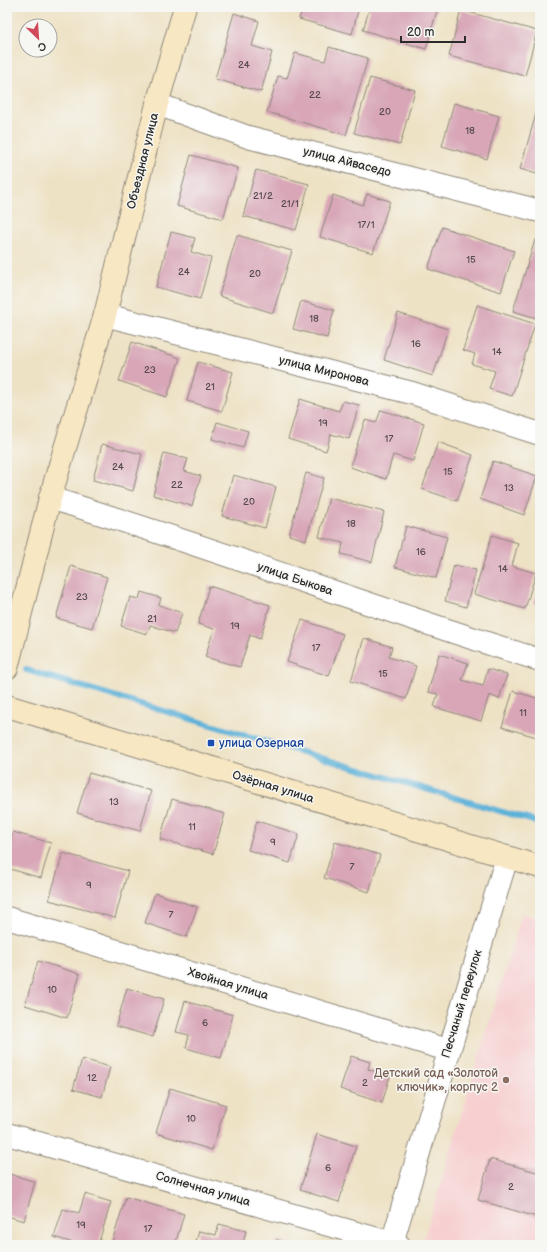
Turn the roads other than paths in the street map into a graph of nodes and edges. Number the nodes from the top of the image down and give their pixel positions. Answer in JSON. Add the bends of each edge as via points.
{"nodes":[{"id":1,"x":185,"y":7,"type":"edge"},
{"id":2,"x":157,"y":104,"type":"junction"},
{"id":3,"x":540,"y":211,"type":"edge"},
{"id":4,"x":105,"y":315,"type":"junction"},
{"id":5,"x":540,"y":434,"type":"edge"},
{"id":6,"x":50,"y":498,"type":"junction"},
{"id":7,"x":540,"y":660,"type":"edge"},
{"id":8,"x":7,"y":668,"type":"edge"},
{"id":9,"x":7,"y":706,"type":"edge"},
{"id":10,"x":507,"y":857,"type":"junction"},
{"id":11,"x":540,"y":867,"type":"edge"},
{"id":12,"x":7,"y":918,"type":"edge"},
{"id":13,"x":448,"y":1050,"type":"junction"},
{"id":14,"x":7,"y":1134,"type":"edge"},
{"id":15,"x":396,"y":1244,"type":"edge"}],
"edges":[{"from":1,"to":2,"type":"main road","name":"Объездная улица"},
{"from":2,"to":3,"type":"street","name":"улица Айваседо","via":[[248,137]]},
{"from":2,"to":4,"type":"main road","name":"Объездная улица"},
{"from":4,"to":5,"type":"street","name":"улица Миронова","via":[[412,393]]},
{"from":4,"to":6,"type":"main road","name":"Объездная улица"},
{"from":6,"to":7,"type":"street","name":"улица Быкова","via":[[128,521]]},
{"from":6,"to":8,"type":"main road","name":"Объездная улица"},
{"from":9,"to":10,"type":"main road","name":"Озёрная улица"},
{"from":10,"to":11,"type":"main road","name":"Озёрная улица"},
{"from":10,"to":13,"type":"street","name":"Песчаный переулок"},
{"from":12,"to":13,"type":"street","name":"Хвойная улица"},
{"from":13,"to":15,"type":"street","name":"Песчаный переулок"},
{"from":14,"to":15,"type":"street","name":"Солнечная улица"}]}
